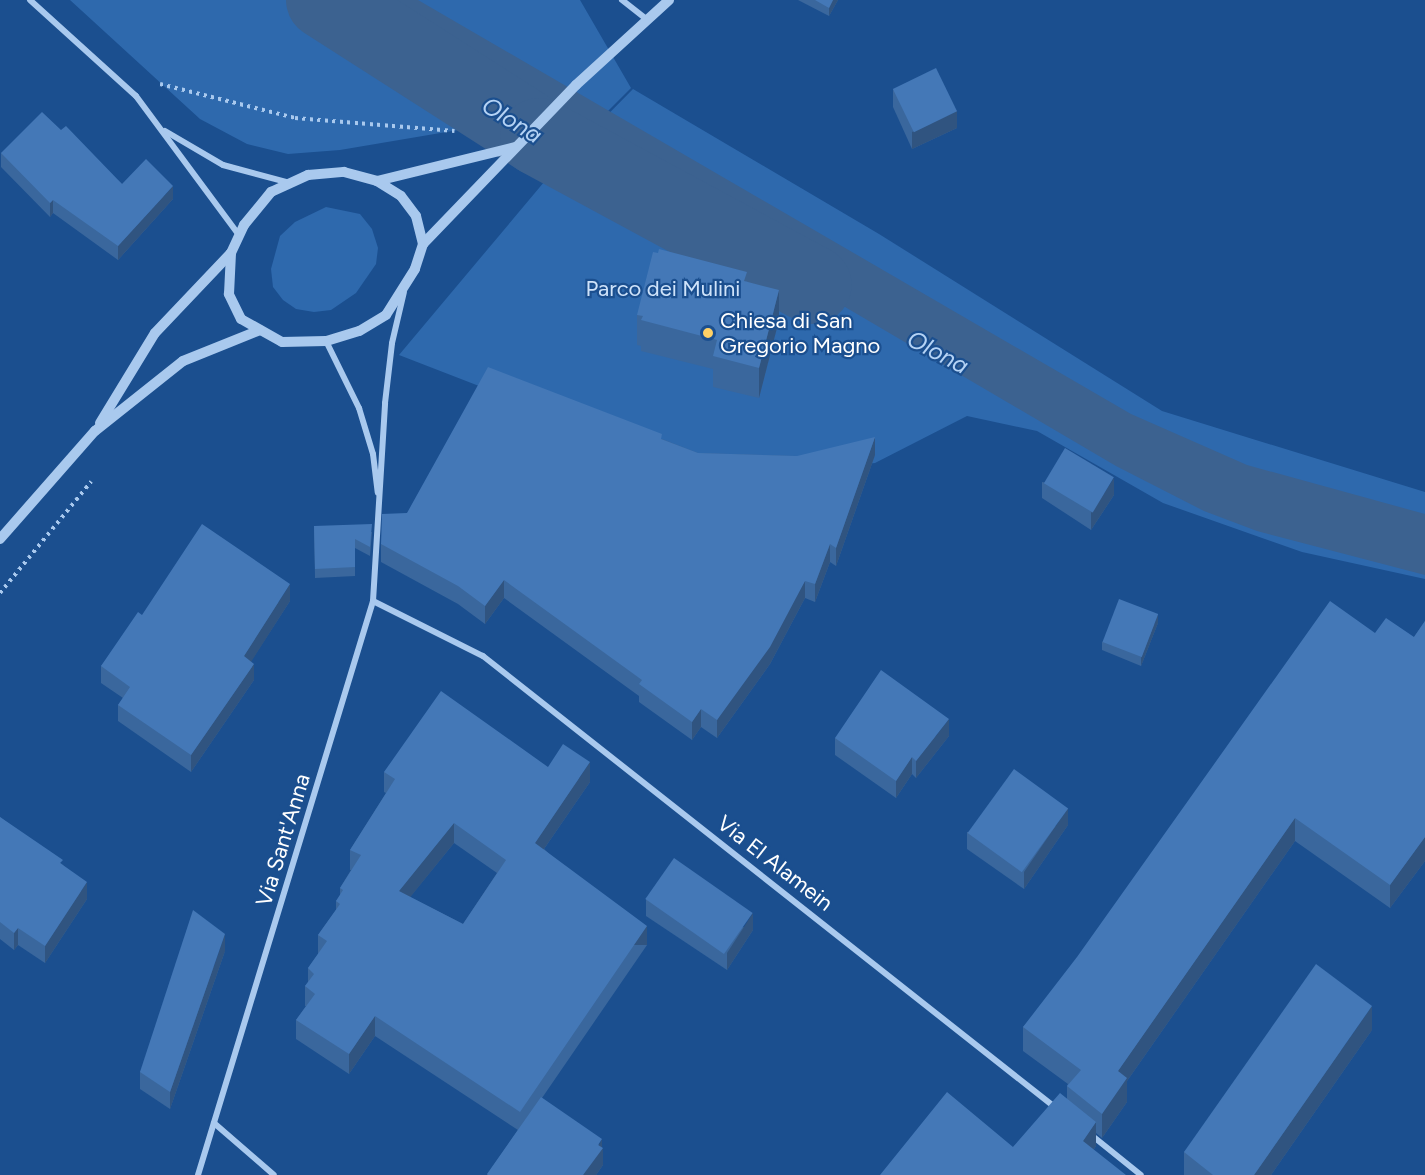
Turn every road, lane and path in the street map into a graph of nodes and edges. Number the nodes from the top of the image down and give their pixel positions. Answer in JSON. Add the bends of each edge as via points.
{"nodes":[{"id":1,"x":30,"y":0,"type":"edge"},
{"id":2,"x":622,"y":0,"type":"edge"},
{"id":3,"x":669,"y":0,"type":"edge"},
{"id":4,"x":648,"y":20,"type":"junction"},
{"id":5,"x":107,"y":70,"type":"junction"},
{"id":6,"x":162,"y":129,"type":"junction"},
{"id":7,"x":459,"y":131,"type":"dead end"},
{"id":8,"x":516,"y":147,"type":"junction"},
{"id":9,"x":377,"y":181,"type":"junction"},
{"id":10,"x":291,"y":183,"type":"junction"},
{"id":11,"x":239,"y":235,"type":"junction"},
{"id":12,"x":423,"y":244,"type":"junction"},
{"id":13,"x":231,"y":253,"type":"junction"},
{"id":14,"x":404,"y":291,"type":"junction"},
{"id":15,"x":260,"y":330,"type":"junction"},
{"id":16,"x":326,"y":341,"type":"junction"},
{"id":17,"x":96,"y":431,"type":"junction"},
{"id":18,"x":380,"y":511,"type":"junction"},
{"id":19,"x":0,"y":539,"type":"edge"},
{"id":20,"x":373,"y":602,"type":"junction"},
{"id":21,"x":1066,"y":1116,"type":"edge"},
{"id":22,"x":214,"y":1123,"type":"junction"},
{"id":23,"x":1085,"y":1130,"type":"edge"},
{"id":24,"x":198,"y":1175,"type":"edge"},
{"id":25,"x":274,"y":1175,"type":"edge"},
{"id":26,"x":1141,"y":1175,"type":"edge"}],
"edges":[{"from":1,"to":5,"type":"street"},
{"from":2,"to":4,"type":"street"},
{"from":3,"to":4,"type":"street"},
{"from":4,"to":8,"type":"street"},
{"from":5,"to":6,"type":"street"},
{"from":5,"to":7,"type":"path","via":[[294,118]]},
{"from":6,"to":10,"type":"street","via":[[223,165]]},
{"from":6,"to":11,"type":"street"},
{"from":8,"to":9,"type":"street"},
{"from":8,"to":12,"type":"street"},
{"from":9,"to":10,"type":"street","via":[[344,172],[308,175]]},
{"from":9,"to":12,"type":"street","via":[[401,196],[416,216]]},
{"from":10,"to":11,"type":"street","via":[[271,192]]},
{"from":11,"to":13,"type":"street"},
{"from":12,"to":14,"type":"street"},
{"from":13,"to":15,"type":"street","via":[[229,294],[241,319]]},
{"from":13,"to":17,"type":"street","via":[[155,333]]},
{"from":14,"to":16,"type":"street","via":[[386,315],[359,331]]},
{"from":14,"to":18,"type":"street","name":"Via Sant'Anna","via":[[386,393]]},
{"from":15,"to":16,"type":"street","via":[[282,342]]},
{"from":15,"to":17,"type":"street","via":[[183,361]]},
{"from":16,"to":18,"type":"street","name":"Via Sant'Anna","via":[[373,454]]},
{"from":17,"to":19,"type":"street"},
{"from":18,"to":20,"type":"street","name":"Via Sant'Anna"},
{"from":20,"to":21,"type":"street","name":"Via El Alamein","via":[[483,656]]},
{"from":20,"to":22,"type":"street","name":"Via Sant'Anna"},
{"from":22,"to":24,"type":"street","name":"Via Sant'Anna"},
{"from":22,"to":25,"type":"street"},
{"from":23,"to":26,"type":"street"}]}
